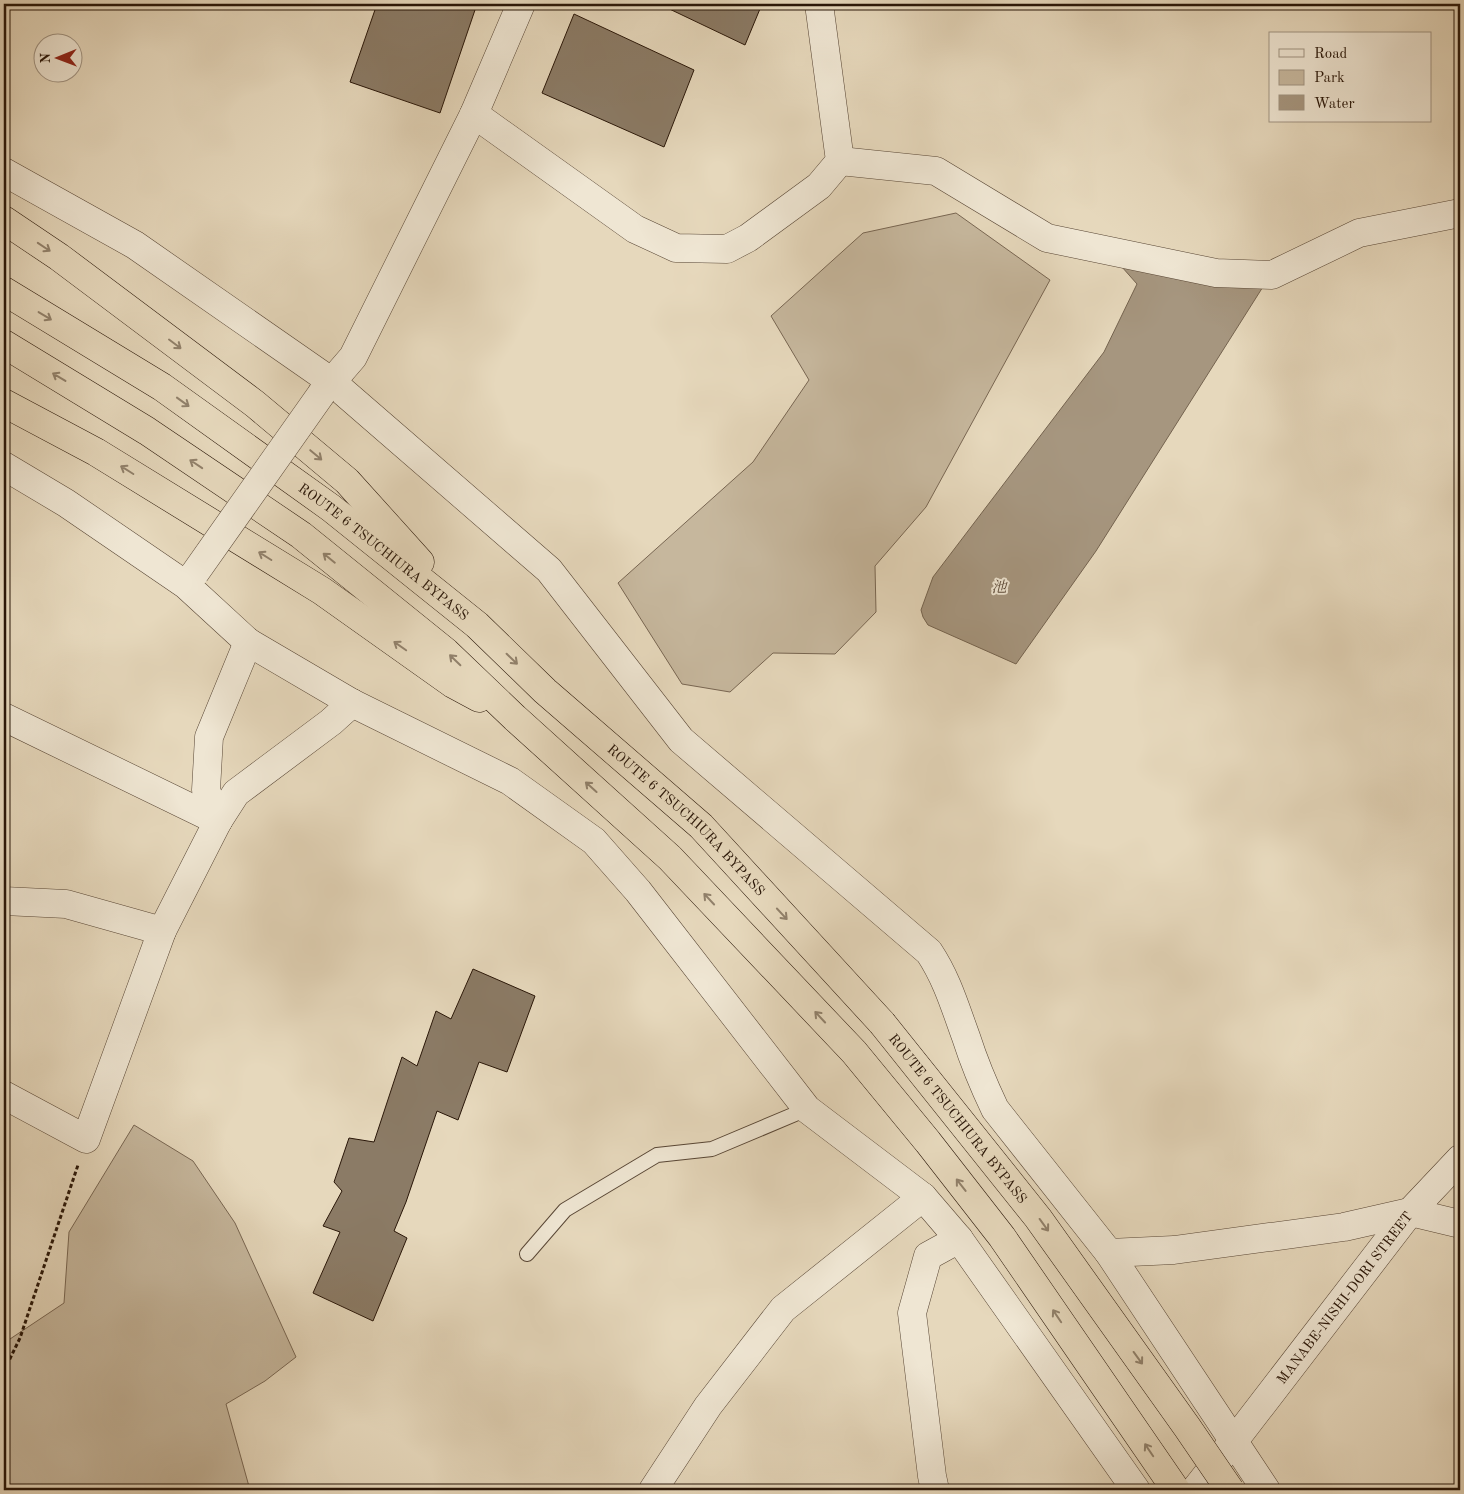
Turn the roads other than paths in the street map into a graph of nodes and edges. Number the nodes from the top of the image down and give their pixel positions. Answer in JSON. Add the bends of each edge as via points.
{"nodes":[{"id":1,"x":521,"y":4,"type":"edge"},
{"id":2,"x":819,"y":4,"type":"edge"},
{"id":3,"x":474,"y":114,"type":"junction"},
{"id":4,"x":840,"y":161,"type":"junction"},
{"id":5,"x":4,"y":172,"type":"edge"},
{"id":6,"x":1460,"y":213,"type":"edge"},
{"id":7,"x":4,"y":220,"type":"edge"},
{"id":8,"x":4,"y":291,"type":"edge"},
{"id":9,"x":4,"y":344,"type":"edge"},
{"id":10,"x":327,"y":387,"type":"junction"},
{"id":11,"x":4,"y":403,"type":"edge"},
{"id":12,"x":4,"y":466,"type":"edge"},
{"id":13,"x":191,"y":579,"type":"junction"},
{"id":14,"x":477,"y":625,"type":"junction"},
{"id":15,"x":248,"y":642,"type":"junction"},
{"id":16,"x":352,"y":704,"type":"junction"},
{"id":17,"x":4,"y":717,"type":"edge"},
{"id":18,"x":515,"y":718,"type":"junction"},
{"id":19,"x":218,"y":821,"type":"junction"},
{"id":20,"x":4,"y":901,"type":"edge"},
{"id":21,"x":162,"y":931,"type":"junction"},
{"id":22,"x":4,"y":1095,"type":"edge"},
{"id":23,"x":807,"y":1109,"type":"junction"},
{"id":24,"x":1460,"y":1159,"type":"edge"},
{"id":25,"x":923,"y":1197,"type":"junction"},
{"id":26,"x":1410,"y":1212,"type":"junction"},
{"id":27,"x":1460,"y":1224,"type":"edge"},
{"id":28,"x":959,"y":1239,"type":"junction"},
{"id":29,"x":1109,"y":1253,"type":"junction"},
{"id":30,"x":527,"y":1254,"type":"dead end"},
{"id":31,"x":1234,"y":1441,"type":"junction"},
{"id":32,"x":653,"y":1490,"type":"edge"},
{"id":33,"x":935,"y":1490,"type":"edge"},
{"id":34,"x":1136,"y":1490,"type":"edge"},
{"id":35,"x":1176,"y":1490,"type":"edge"},
{"id":36,"x":1195,"y":1490,"type":"edge"},
{"id":37,"x":1230,"y":1490,"type":"edge"},
{"id":38,"x":1266,"y":1490,"type":"edge"}],
"edges":[{"from":1,"to":3,"type":"street"},
{"from":2,"to":4,"type":"street"},
{"from":3,"to":4,"type":"street","via":[[636,230],[676,248],[727,249],[734,246],[819,186]]},
{"from":3,"to":10,"type":"street","via":[[353,357]]},
{"from":4,"to":6,"type":"street","via":[[936,171],[1047,238],[1216,273],[1272,274],[1359,233]]},
{"from":5,"to":10,"type":"street","via":[[134,245]]},
{"from":7,"to":14,"type":"highway","one_way":true,"via":[[59,257],[255,404],[347,481]]},
{"from":8,"to":14,"type":"highway","name":"ROUTE 6 TSUCHIURA BYPASS","one_way":true,"via":[[162,386],[331,508]]},
{"from":18,"to":9,"type":"highway","one_way":true,"via":[[446,652],[301,535],[147,431]]},
{"from":10,"to":13,"type":"street","bridge":true},
{"from":10,"to":29,"type":"street","via":[[549,570],[681,740],[928,952],[949,988],[970,1051],[995,1109]]},
{"from":18,"to":11,"type":"highway","one_way":true,"via":[[453,684],[306,581],[96,452]]},
{"from":12,"to":13,"type":"street"},
{"from":13,"to":15,"type":"street"},
{"from":14,"to":37,"type":"highway","name":"ROUTE 6 TSUCHIURA BYPASS","one_way":true,"bridge":true,"via":[[546,691],[701,826],[882,1023],[1038,1218]]},
{"from":15,"to":16,"type":"street"},
{"from":15,"to":19,"type":"street","via":[[209,737],[206,790]]},
{"from":16,"to":19,"type":"street","via":[[236,793]]},
{"from":16,"to":23,"type":"street","via":[[510,781],[594,841],[638,891]]},
{"from":17,"to":19,"type":"street"},
{"from":35,"to":18,"type":"highway","one_way":true,"via":[[1002,1236],[854,1052],[670,858]]},
{"from":19,"to":21,"type":"street"},
{"from":20,"to":21,"type":"street","via":[[66,904]]},
{"from":21,"to":22,"type":"street","via":[[86,1139]]},
{"from":23,"to":25,"type":"street"},
{"from":23,"to":30,"type":"lane","via":[[712,1149],[657,1154],[565,1210]]},
{"from":24,"to":26,"type":"street","name":"MANABE-NISHI-DORI STREET"},
{"from":25,"to":28,"type":"street"},
{"from":25,"to":32,"type":"street","via":[[783,1309],[708,1406]]},
{"from":26,"to":27,"type":"street"},
{"from":26,"to":29,"type":"street","via":[[1344,1228],[1174,1250]]},
{"from":26,"to":31,"type":"street","name":"MANABE-NISHI-DORI STREET"},
{"from":28,"to":33,"type":"street","via":[[928,1256],[912,1313]]},
{"from":28,"to":34,"type":"street"},
{"from":29,"to":31,"type":"street"},
{"from":31,"to":36,"type":"street","name":"MANABE-NISHI-DORI STREET"},
{"from":31,"to":38,"type":"street"}]}
